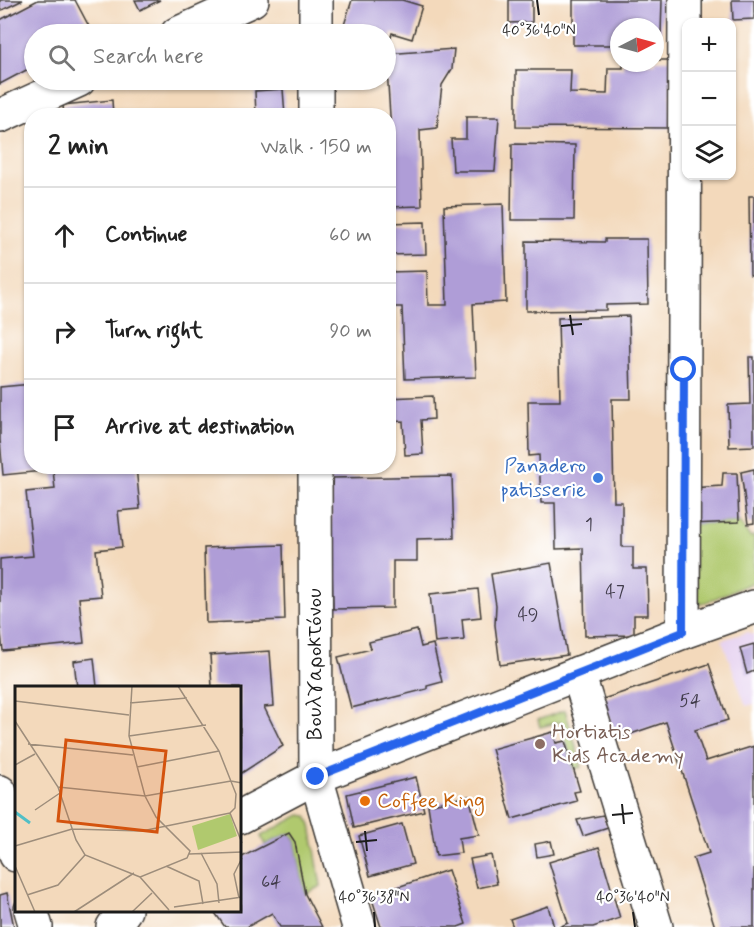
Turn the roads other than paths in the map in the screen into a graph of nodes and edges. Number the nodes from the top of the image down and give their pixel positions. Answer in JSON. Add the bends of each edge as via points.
{"nodes":[{"id":1,"x":252,"y":0,"type":"edge"},
{"id":2,"x":316,"y":0,"type":"edge"},
{"id":3,"x":685,"y":0,"type":"edge"},
{"id":4,"x":199,"y":24,"type":"edge"},
{"id":5,"x":316,"y":24,"type":"edge"},
{"id":6,"x":57,"y":90,"type":"edge"},
{"id":7,"x":316,"y":90,"type":"edge"},
{"id":8,"x":316,"y":108,"type":"edge"},
{"id":9,"x":0,"y":116,"type":"edge"},
{"id":10,"x":315,"y":474,"type":"edge"},
{"id":11,"x":754,"y":607,"type":"edge"},
{"id":12,"x":683,"y":632,"type":"junction"},
{"id":13,"x":578,"y":674,"type":"junction"},
{"id":14,"x":316,"y":777,"type":"junction"},
{"id":15,"x":0,"y":792,"type":"edge"},
{"id":16,"x":242,"y":816,"type":"edge"},
{"id":17,"x":15,"y":851,"type":"edge"},
{"id":18,"x":32,"y":912,"type":"edge"},
{"id":19,"x":124,"y":912,"type":"edge"},
{"id":20,"x":36,"y":927,"type":"edge"},
{"id":21,"x":113,"y":927,"type":"edge"},
{"id":22,"x":359,"y":927,"type":"edge"},
{"id":23,"x":656,"y":927,"type":"edge"}],
"edges":[{"from":1,"to":4,"type":"street"},
{"from":2,"to":5,"type":"street"},
{"from":3,"to":12,"type":"street"},
{"from":6,"to":9,"type":"street"},
{"from":7,"to":8,"type":"street"},
{"from":10,"to":14,"type":"street","name":"Βουλγαροκτόνου"},
{"from":11,"to":12,"type":"street"},
{"from":12,"to":13,"type":"street"},
{"from":13,"to":14,"type":"street"},
{"from":13,"to":23,"type":"street"},
{"from":14,"to":16,"type":"street"},
{"from":14,"to":22,"type":"street","name":"Βουλγαροκτόνου"},
{"from":15,"to":17,"type":"street"},
{"from":18,"to":20,"type":"street"},
{"from":19,"to":21,"type":"street"}]}
